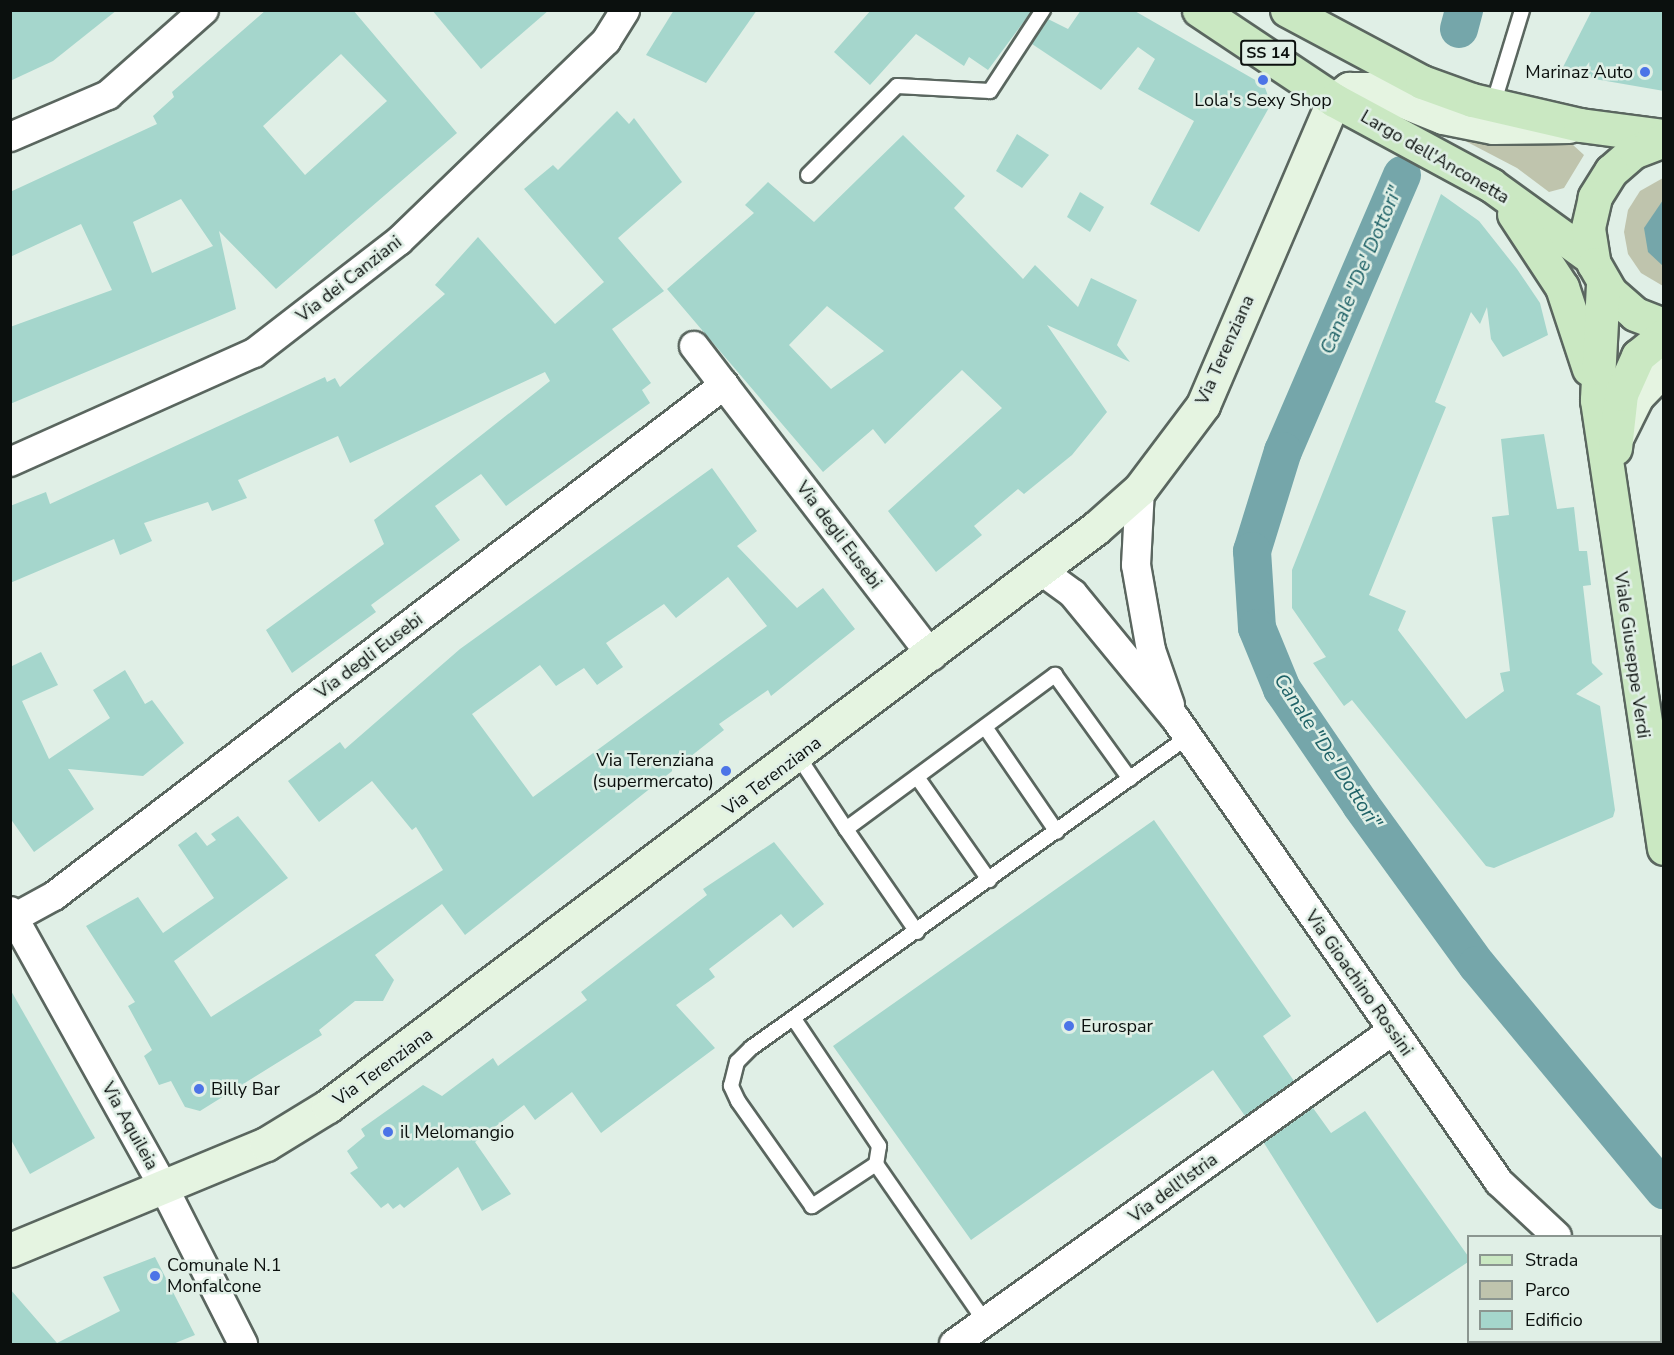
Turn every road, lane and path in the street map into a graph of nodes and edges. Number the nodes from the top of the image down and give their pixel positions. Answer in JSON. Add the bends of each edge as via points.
{"nodes":[{"id":1,"x":204,"y":10,"type":"edge"},
{"id":2,"x":625,"y":10,"type":"edge"},
{"id":3,"x":1043,"y":10,"type":"edge"},
{"id":4,"x":1199,"y":10,"type":"edge"},
{"id":5,"x":1287,"y":10,"type":"edge"},
{"id":6,"x":1522,"y":10,"type":"edge"},
{"id":7,"x":1334,"y":100,"type":"junction"},
{"id":8,"x":1493,"y":105,"type":"junction"},
{"id":9,"x":1580,"y":124,"type":"junction"},
{"id":10,"x":10,"y":137,"type":"edge"},
{"id":11,"x":1664,"y":138,"type":"edge"},
{"id":12,"x":808,"y":175,"type":"dead end"},
{"id":13,"x":1491,"y":184,"type":"junction"},
{"id":14,"x":1598,"y":271,"type":"junction"},
{"id":15,"x":1664,"y":325,"type":"edge"},
{"id":16,"x":1664,"y":335,"type":"edge"},
{"id":17,"x":694,"y":346,"type":"dead end"},
{"id":18,"x":1664,"y":368,"type":"edge"},
{"id":19,"x":724,"y":385,"type":"junction"},
{"id":20,"x":1597,"y":400,"type":"junction"},
{"id":21,"x":1616,"y":438,"type":"junction"},
{"id":22,"x":10,"y":462,"type":"edge"},
{"id":23,"x":1140,"y":489,"type":"junction"},
{"id":24,"x":1610,"y":497,"type":"junction"},
{"id":25,"x":1043,"y":572,"type":"junction"},
{"id":26,"x":932,"y":656,"type":"junction"},
{"id":27,"x":985,"y":727,"type":"junction"},
{"id":28,"x":1182,"y":727,"type":"junction"},
{"id":29,"x":798,"y":756,"type":"junction"},
{"id":30,"x":917,"y":777,"type":"junction"},
{"id":31,"x":1130,"y":779,"type":"junction"},
{"id":32,"x":846,"y":829,"type":"junction"},
{"id":33,"x":1058,"y":832,"type":"junction"},
{"id":34,"x":1664,"y":848,"type":"edge"},
{"id":35,"x":989,"y":880,"type":"junction"},
{"id":36,"x":12,"y":916,"type":"edge"},
{"id":37,"x":917,"y":932,"type":"junction"},
{"id":38,"x":794,"y":1019,"type":"junction"},
{"id":39,"x":1392,"y":1031,"type":"junction"},
{"id":40,"x":876,"y":1164,"type":"junction"},
{"id":41,"x":164,"y":1186,"type":"junction"},
{"id":42,"x":1556,"y":1235,"type":"edge"},
{"id":43,"x":10,"y":1250,"type":"edge"},
{"id":44,"x":986,"y":1323,"type":"junction"},
{"id":45,"x":243,"y":1344,"type":"edge"},
{"id":46,"x":954,"y":1344,"type":"edge"}],
"edges":[{"from":1,"to":10,"type":"street","via":[[108,95]]},
{"from":2,"to":22,"type":"street","name":"Via dei Canziani","via":[[606,41],[399,241],[254,353]]},
{"from":3,"to":12,"type":"lane","via":[[990,91],[897,86]]},
{"from":4,"to":7,"type":"main road","number":"SS 14"},
{"from":5,"to":8,"type":"main road","via":[[1422,82]]},
{"from":6,"to":8,"type":"lane"},
{"from":7,"to":9,"type":"street","via":[[1349,89],[1373,89],[1443,117],[1484,125],[1543,131]]},
{"from":7,"to":13,"type":"main road","name":"Largo dell'Anconetta"},
{"from":7,"to":23,"type":"street","name":"Via Terenziana","via":[[1203,405]]},
{"from":8,"to":9,"type":"main road"},
{"from":9,"to":11,"type":"main road"},
{"from":11,"to":14,"type":"main road","via":[[1633,152],[1604,180],[1588,223]]},
{"from":13,"to":14,"type":"main road","name":"Largo dell'Anconetta"},
{"from":13,"to":20,"type":"main road","via":[[1542,251],[1562,287]]},
{"from":14,"to":15,"type":"main road","name":"Largo dell'Anconetta","via":[[1630,311]]},
{"from":14,"to":20,"type":"main road"},
{"from":16,"to":21,"type":"main road","via":[[1638,356],[1621,394]]},
{"from":17,"to":19,"type":"street","name":"Via degli Eusebi"},
{"from":18,"to":21,"type":"street","via":[[1637,396]]},
{"from":19,"to":26,"type":"street","name":"Via degli Eusebi"},
{"from":19,"to":36,"type":"street","name":"Via degli Eusebi","via":[[54,896]]},
{"from":20,"to":24,"type":"main road"},
{"from":21,"to":24,"type":"main road"},
{"from":23,"to":25,"type":"street","name":"Via Terenziana"},
{"from":23,"to":28,"type":"street","name":"Via Gioachino Rossini","via":[[1136,565],[1151,650]]},
{"from":24,"to":34,"type":"main road","name":"Viale Giuseppe Verdi"},
{"from":25,"to":26,"type":"street","name":"Via Terenziana"},
{"from":25,"to":28,"type":"street","name":"Via Gioachino Rossini","via":[[1073,594]]},
{"from":26,"to":29,"type":"street","name":"Via Terenziana"},
{"from":27,"to":30,"type":"lane"},
{"from":27,"to":31,"type":"lane","via":[[1055,675]]},
{"from":27,"to":33,"type":"lane"},
{"from":28,"to":31,"type":"lane"},
{"from":28,"to":39,"type":"street","name":"Via Gioachino Rossini"},
{"from":29,"to":32,"type":"lane"},
{"from":29,"to":41,"type":"street","name":"Via Terenziana","via":[[328,1106],[266,1144]]},
{"from":30,"to":32,"type":"lane"},
{"from":30,"to":35,"type":"lane"},
{"from":31,"to":33,"type":"lane"},
{"from":32,"to":37,"type":"lane"},
{"from":33,"to":35,"type":"lane"},
{"from":35,"to":37,"type":"lane"},
{"from":36,"to":41,"type":"street","name":"Via Aquileia"},
{"from":37,"to":38,"type":"lane"},
{"from":38,"to":40,"type":"lane","via":[[879,1146]]},
{"from":38,"to":40,"type":"lane","via":[[737,1062],[731,1086],[738,1101],[812,1206]]},
{"from":39,"to":42,"type":"street","name":"Via Gioachino Rossini","via":[[1499,1182]]},
{"from":39,"to":44,"type":"street","name":"Via dell'Istria"},
{"from":40,"to":44,"type":"lane"},
{"from":41,"to":43,"type":"street","name":"Via Terenziana"},
{"from":41,"to":45,"type":"street","name":"Via Aquileia"},
{"from":44,"to":46,"type":"street","name":"Via dell'Istria"}]}
